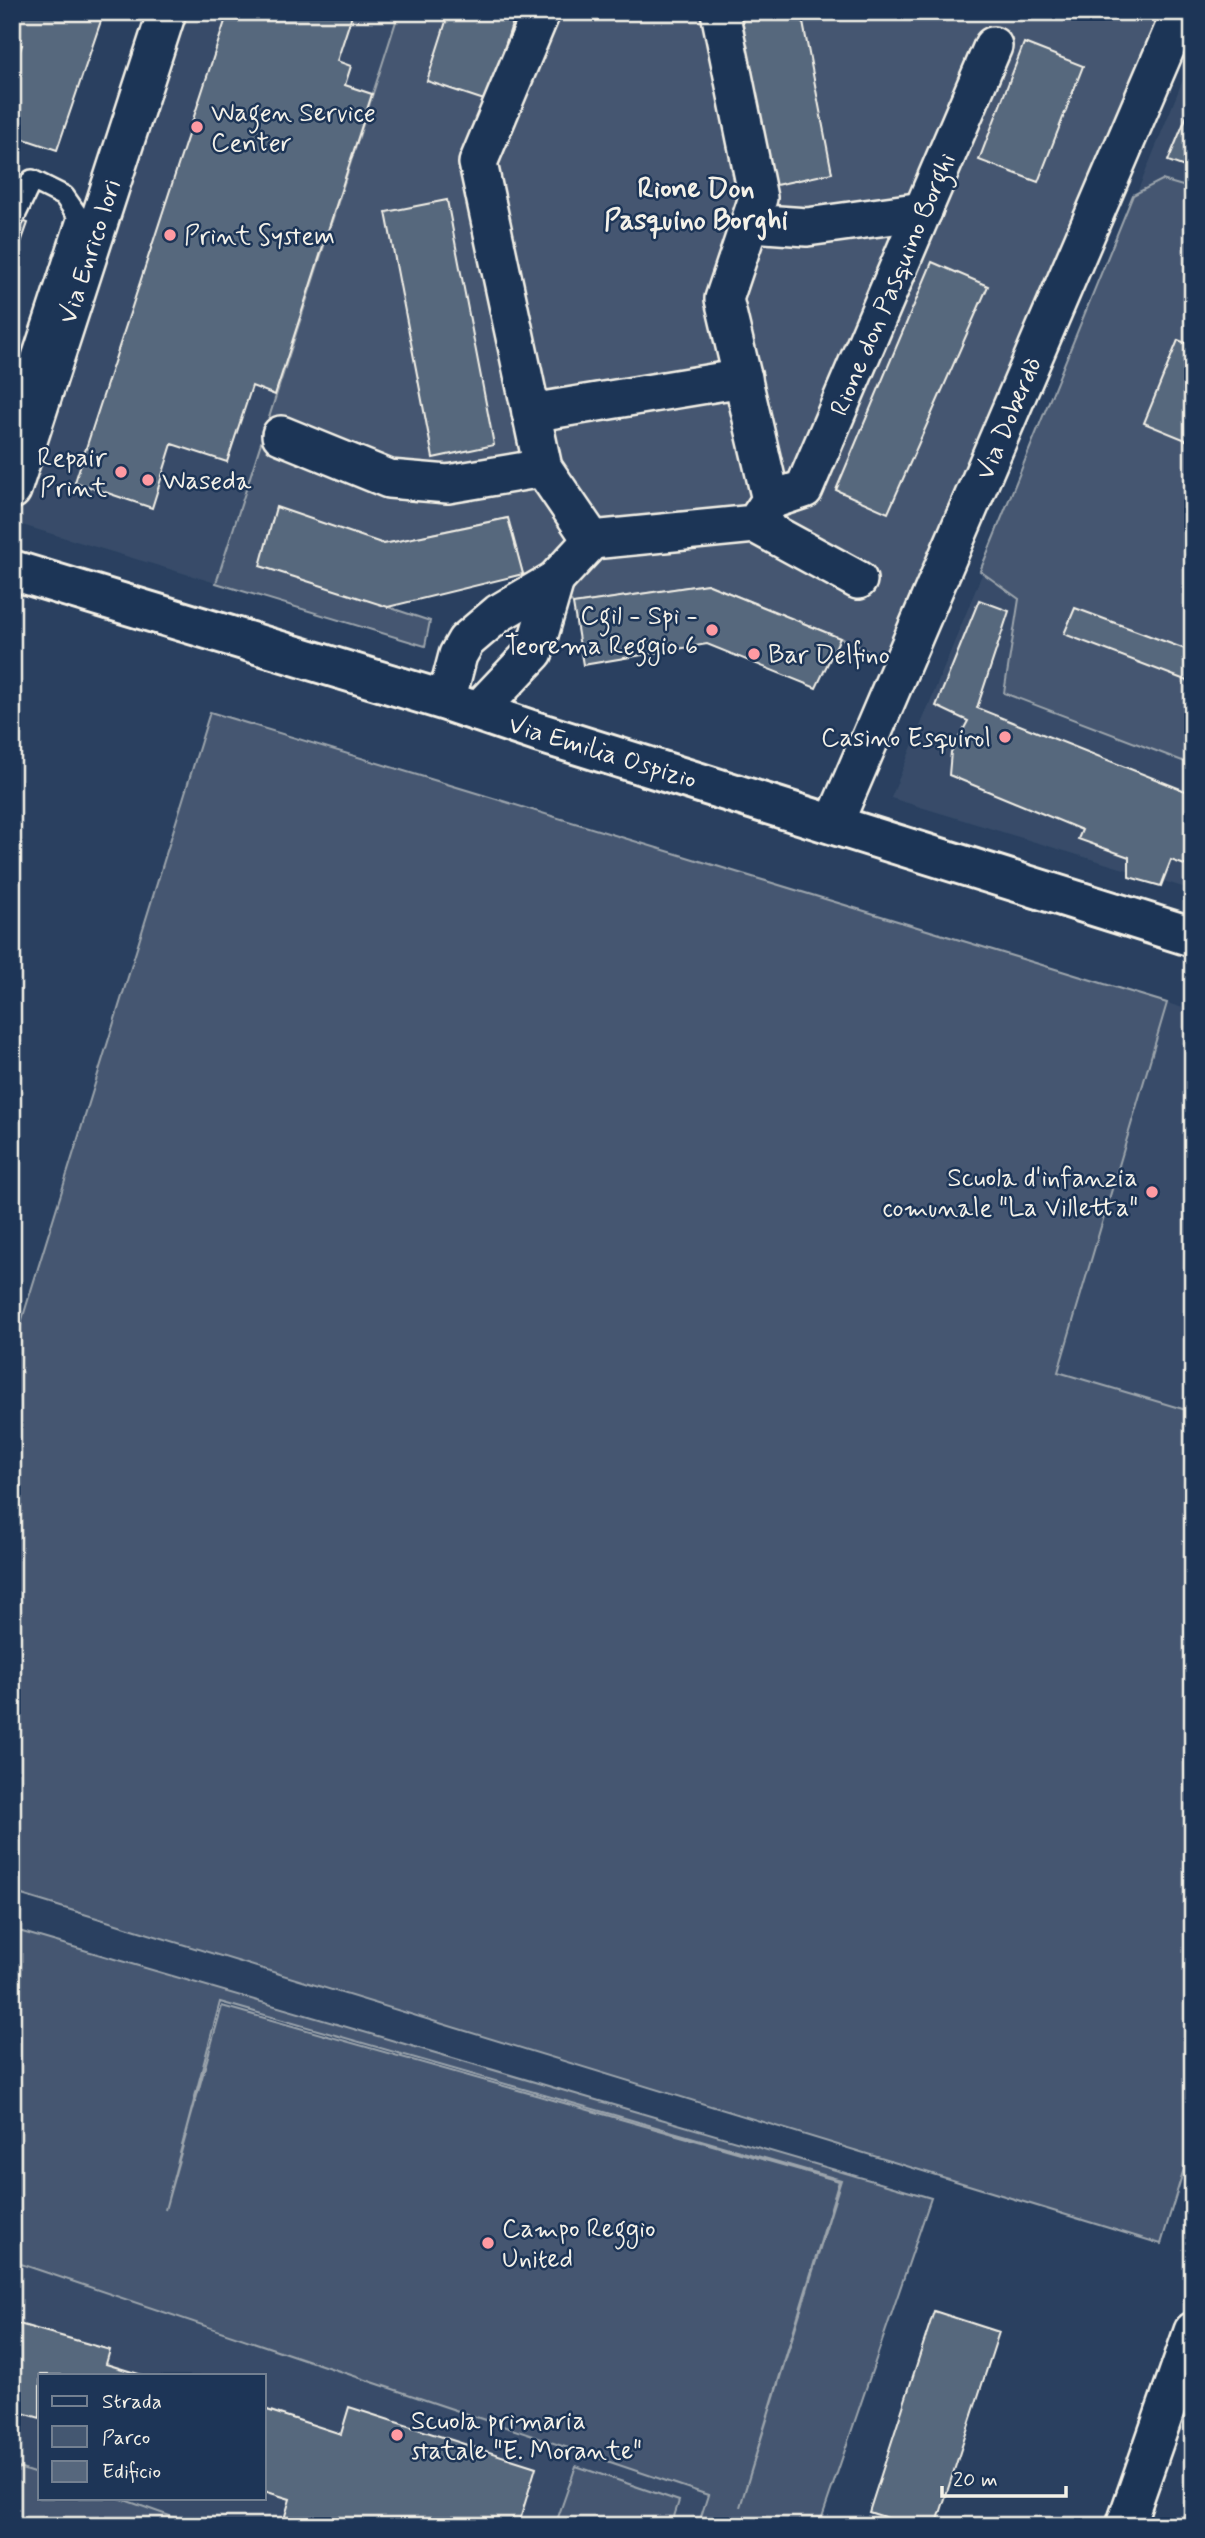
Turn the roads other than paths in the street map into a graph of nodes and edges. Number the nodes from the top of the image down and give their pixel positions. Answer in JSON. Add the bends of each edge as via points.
{"nodes":[{"id":1,"x":167,"y":12,"type":"edge"},
{"id":2,"x":541,"y":12,"type":"edge"},
{"id":3,"x":720,"y":12,"type":"edge"},
{"id":4,"x":1181,"y":12,"type":"edge"},
{"id":5,"x":993,"y":46,"type":"dead end"},
{"id":6,"x":923,"y":211,"type":"junction"},
{"id":7,"x":14,"y":218,"type":"dead end"},
{"id":8,"x":750,"y":223,"type":"junction"},
{"id":9,"x":743,"y":379,"type":"junction"},
{"id":10,"x":531,"y":413,"type":"junction"},
{"id":11,"x":12,"y":418,"type":"edge"},
{"id":12,"x":281,"y":435,"type":"dead end"},
{"id":13,"x":543,"y":468,"type":"junction"},
{"id":14,"x":12,"y":490,"type":"edge"},
{"id":15,"x":763,"y":512,"type":"junction"},
{"id":16,"x":592,"y":540,"type":"junction"},
{"id":17,"x":12,"y":570,"type":"edge"},
{"id":18,"x":555,"y":580,"type":"junction"},
{"id":19,"x":858,"y":580,"type":"dead end"},
{"id":20,"x":461,"y":706,"type":"junction"},
{"id":21,"x":834,"y":823,"type":"junction"},
{"id":22,"x":1193,"y":937,"type":"edge"},
{"id":23,"x":1193,"y":2331,"type":"edge"},
{"id":24,"x":1125,"y":2526,"type":"edge"}],
"edges":[{"from":1,"to":14,"type":"street","name":"Via Enrico Iori"},
{"from":2,"to":10,"type":"street","via":[[478,163]]},
{"from":3,"to":8,"type":"street","via":[[758,198]]},
{"from":4,"to":21,"type":"street","name":"Via Doberdò"},
{"from":5,"to":6,"type":"street","name":"Rione don Pasquino Borghi"},
{"from":6,"to":8,"type":"street","via":[[807,228]]},
{"from":6,"to":15,"type":"street","name":"Rione don Pasquino Borghi","via":[[804,489]]},
{"from":7,"to":11,"type":"lane","via":[[32,180],[64,196],[78,216]]},
{"from":8,"to":9,"type":"street","via":[[724,299]]},
{"from":9,"to":10,"type":"street"},
{"from":9,"to":15,"type":"street"},
{"from":10,"to":13,"type":"street"},
{"from":12,"to":13,"type":"street","via":[[389,479],[448,484]]},
{"from":13,"to":16,"type":"street"},
{"from":15,"to":16,"type":"street","name":"Rione don Pasquino Borghi"},
{"from":15,"to":19,"type":"street"},
{"from":16,"to":18,"type":"street"},
{"from":17,"to":20,"type":"main road","name":"Via Emilia Ospizio"},
{"from":18,"to":20,"type":"street","via":[[534,652]]},
{"from":18,"to":20,"type":"street","via":[[499,612],[466,641],[458,655]]},
{"from":20,"to":21,"type":"main road","name":"Via Emilia Ospizio"},
{"from":21,"to":22,"type":"main road","name":"Via Emilia Ospizio"},
{"from":23,"to":24,"type":"street"}]}
